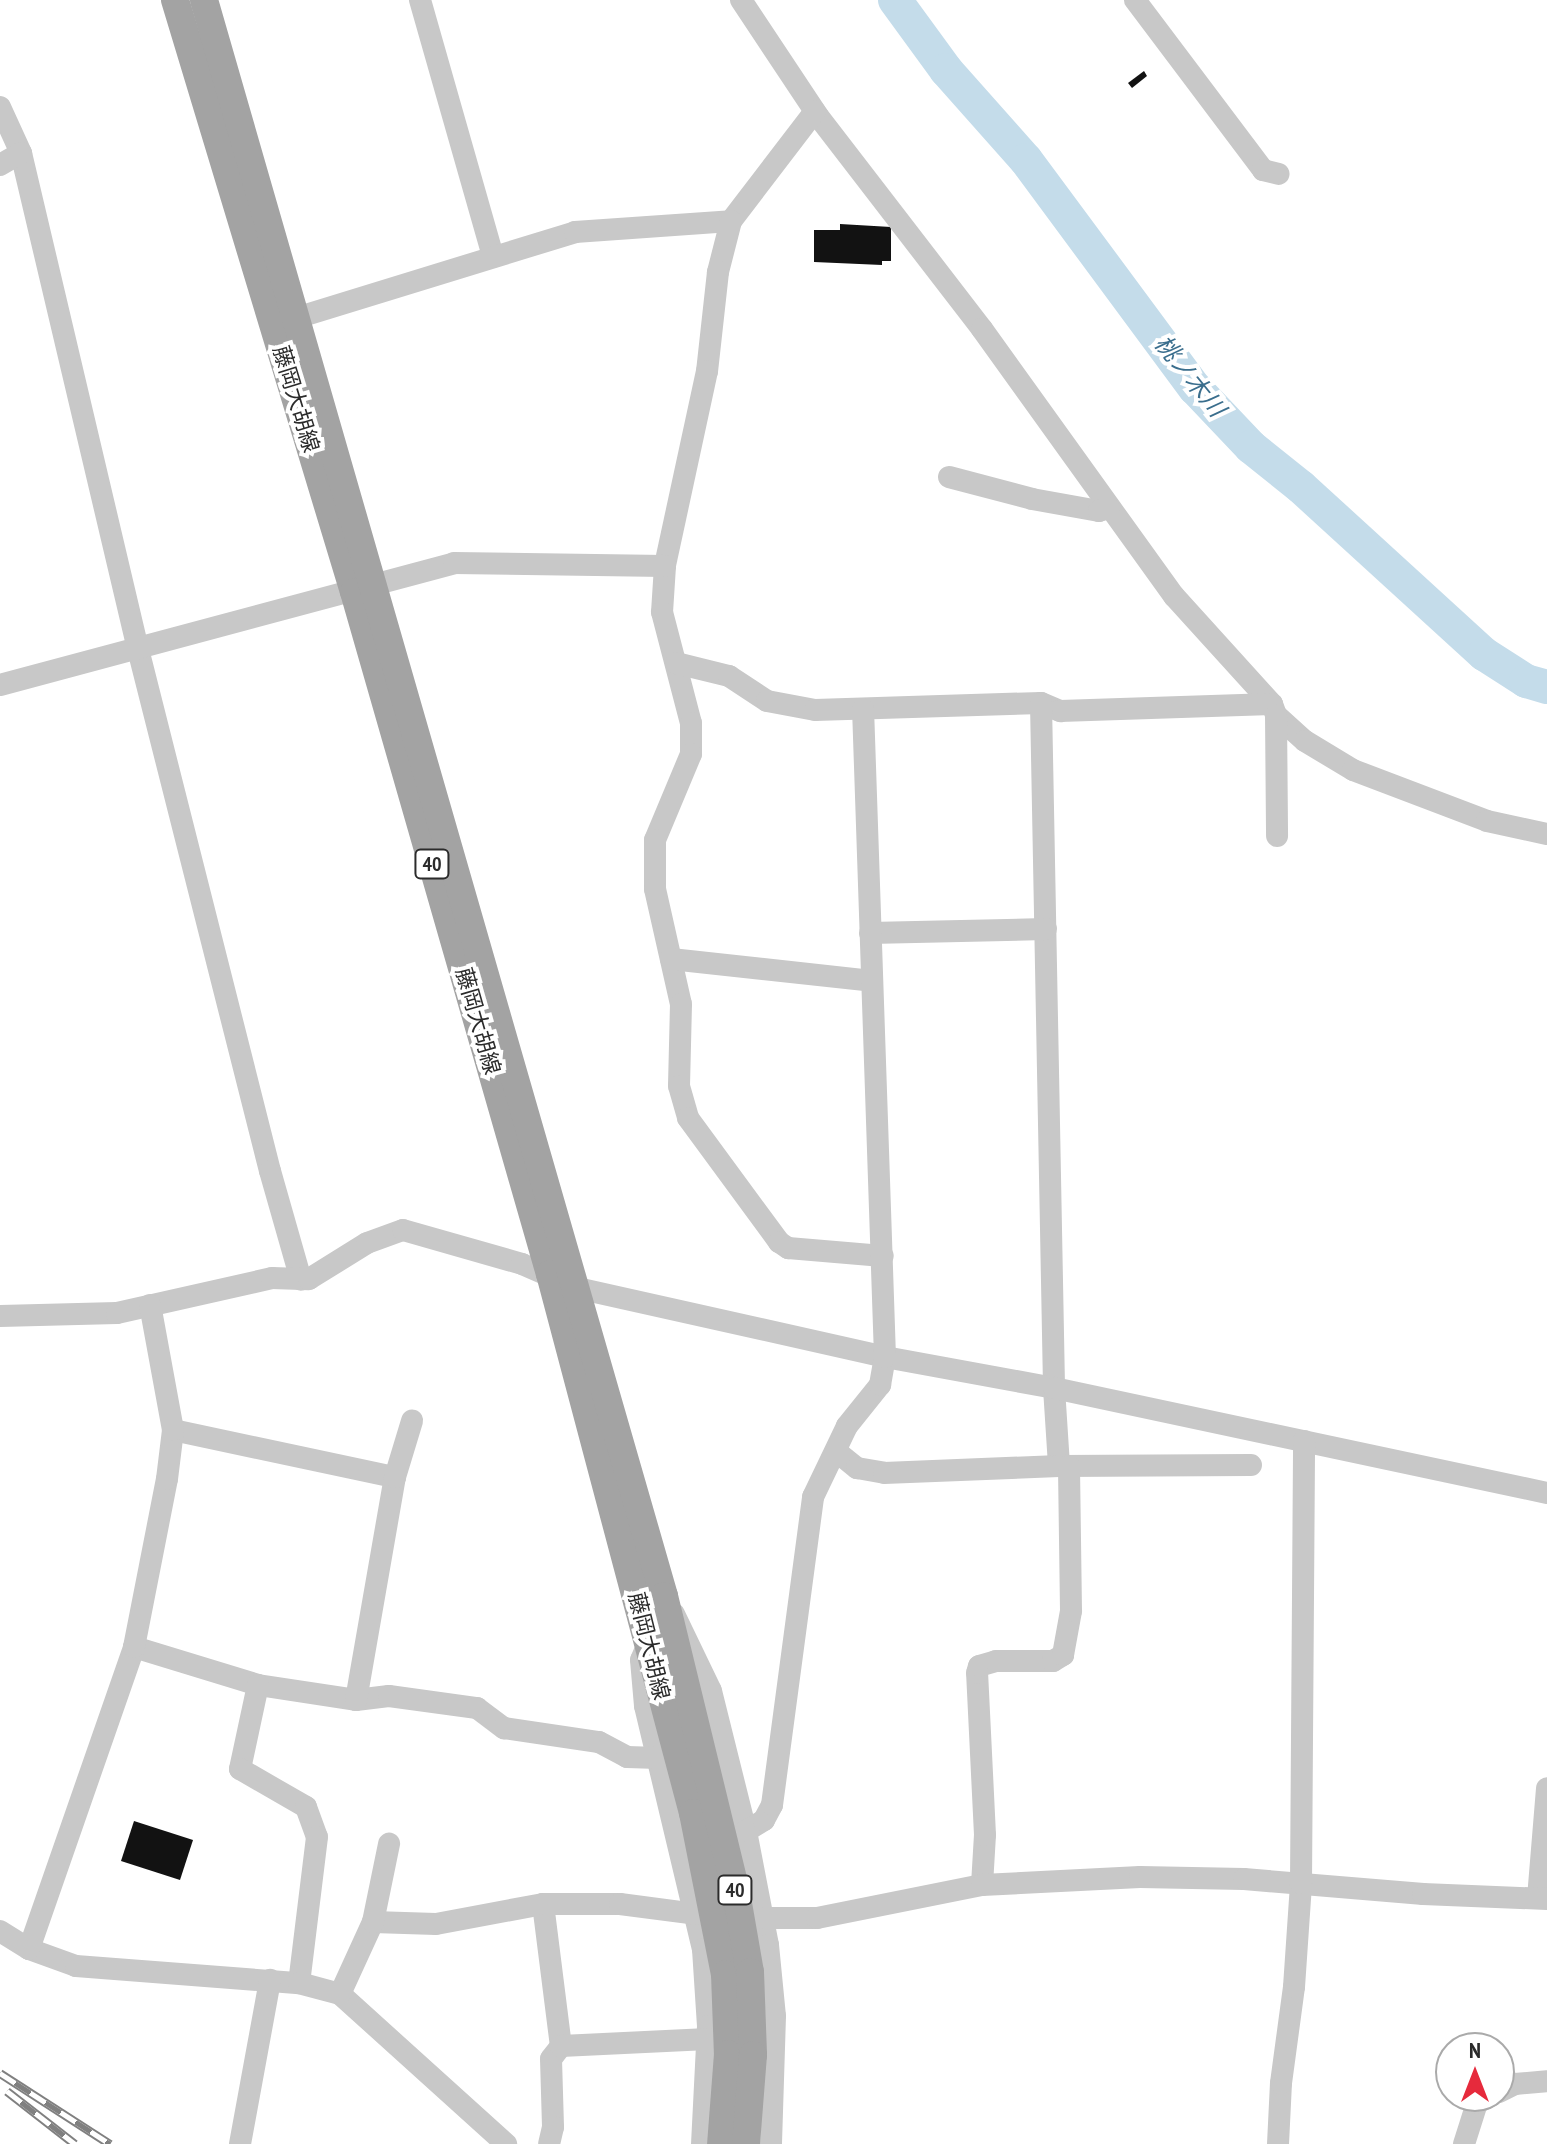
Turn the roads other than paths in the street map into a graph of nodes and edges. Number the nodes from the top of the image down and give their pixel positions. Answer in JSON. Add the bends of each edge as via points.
{"nodes":[{"id":1,"x":175,"y":0,"type":"edge"},
{"id":2,"x":204,"y":0,"type":"edge"},
{"id":3,"x":420,"y":0,"type":"edge"},
{"id":4,"x":741,"y":0,"type":"edge"},
{"id":5,"x":1135,"y":0,"type":"edge"},
{"id":6,"x":0,"y":107,"type":"edge"},
{"id":7,"x":815,"y":111,"type":"junction"},
{"id":8,"x":21,"y":153,"type":"junction"},
{"id":9,"x":0,"y":165,"type":"edge"},
{"id":10,"x":1279,"y":174,"type":"dead end"},
{"id":11,"x":731,"y":221,"type":"junction"},
{"id":12,"x":493,"y":257,"type":"junction"},
{"id":13,"x":296,"y":318,"type":"junction"},
{"id":14,"x":949,"y":477,"type":"dead end"},
{"id":15,"x":1109,"y":508,"type":"junction"},
{"id":16,"x":665,"y":566,"type":"junction"},
{"id":17,"x":364,"y":589,"type":"junction"},
{"id":18,"x":138,"y":649,"type":"junction"},
{"id":19,"x":676,"y":663,"type":"junction"},
{"id":20,"x":0,"y":685,"type":"edge"},
{"id":21,"x":1041,"y":703,"type":"junction"},
{"id":22,"x":863,"y":709,"type":"junction"},
{"id":23,"x":1274,"y":710,"type":"junction"},
{"id":24,"x":1547,"y":834,"type":"edge"},
{"id":25,"x":1277,"y":836,"type":"dead end"},
{"id":26,"x":1046,"y":929,"type":"junction"},
{"id":27,"x":870,"y":933,"type":"junction"},
{"id":28,"x":671,"y":959,"type":"junction"},
{"id":29,"x":872,"y":981,"type":"junction"},
{"id":30,"x":883,"y":1256,"type":"junction"},
{"id":31,"x":550,"y":1274,"type":"junction"},
{"id":32,"x":301,"y":1280,"type":"junction"},
{"id":33,"x":577,"y":1288,"type":"junction"},
{"id":34,"x":150,"y":1305,"type":"junction"},
{"id":35,"x":0,"y":1316,"type":"edge"},
{"id":36,"x":885,"y":1357,"type":"junction"},
{"id":37,"x":1054,"y":1388,"type":"junction"},
{"id":38,"x":412,"y":1421,"type":"dead end"},
{"id":39,"x":173,"y":1430,"type":"junction"},
{"id":40,"x":1304,"y":1441,"type":"junction"},
{"id":41,"x":837,"y":1452,"type":"junction"},
{"id":42,"x":1251,"y":1465,"type":"dead end"},
{"id":43,"x":1064,"y":1466,"type":"junction"},
{"id":44,"x":395,"y":1477,"type":"junction"},
{"id":45,"x":1547,"y":1493,"type":"edge"},
{"id":46,"x":664,"y":1596,"type":"junction"},
{"id":47,"x":648,"y":1642,"type":"junction"},
{"id":48,"x":134,"y":1647,"type":"junction"},
{"id":49,"x":258,"y":1685,"type":"junction"},
{"id":50,"x":356,"y":1700,"type":"junction"},
{"id":51,"x":656,"y":1753,"type":"junction"},
{"id":52,"x":1547,"y":1788,"type":"edge"},
{"id":53,"x":746,"y":1831,"type":"junction"},
{"id":54,"x":389,"y":1844,"type":"dead end"},
{"id":55,"x":1301,"y":1883,"type":"junction"},
{"id":56,"x":982,"y":1885,"type":"junction"},
{"id":57,"x":1542,"y":1898,"type":"edge"},
{"id":58,"x":543,"y":1904,"type":"junction"},
{"id":59,"x":697,"y":1914,"type":"junction"},
{"id":60,"x":763,"y":1918,"type":"junction"},
{"id":61,"x":373,"y":1922,"type":"junction"},
{"id":62,"x":0,"y":1931,"type":"edge"},
{"id":63,"x":29,"y":1949,"type":"junction"},
{"id":64,"x":270,"y":1980,"type":"junction"},
{"id":65,"x":299,"y":1983,"type":"junction"},
{"id":66,"x":340,"y":1994,"type":"junction"},
{"id":67,"x":561,"y":2046,"type":"junction"},
{"id":68,"x":730,"y":2049,"type":"junction"},
{"id":69,"x":1547,"y":2081,"type":"edge"},
{"id":70,"x":1515,"y":2084,"type":"edge"},
{"id":71,"x":1474,"y":2112,"type":"edge"},
{"id":72,"x":240,"y":2144,"type":"edge"},
{"id":73,"x":506,"y":2144,"type":"edge"},
{"id":74,"x":549,"y":2144,"type":"edge"},
{"id":75,"x":702,"y":2144,"type":"edge"},
{"id":76,"x":721,"y":2144,"type":"edge"},
{"id":77,"x":746,"y":2144,"type":"edge"},
{"id":78,"x":771,"y":2144,"type":"edge"},
{"id":79,"x":1278,"y":2144,"type":"edge"},
{"id":80,"x":1464,"y":2144,"type":"edge"}],
"edges":[{"from":1,"to":17,"type":"main road","name":"藤岡大胡線","number":"40"},
{"from":2,"to":13,"type":"main road","name":"藤岡大胡線","number":"40"},
{"from":3,"to":12,"type":"street"},
{"from":4,"to":7,"type":"street"},
{"from":5,"to":10,"type":"street","via":[[1263,170]]},
{"from":6,"to":8,"type":"street"},
{"from":7,"to":11,"type":"street"},
{"from":7,"to":15,"type":"street","via":[[982,329]]},
{"from":8,"to":9,"type":"street"},
{"from":8,"to":18,"type":"street"},
{"from":11,"to":12,"type":"street","via":[[575,232]]},
{"from":11,"to":16,"type":"street","via":[[718,272],[707,371]]},
{"from":12,"to":13,"type":"street"},
{"from":13,"to":17,"type":"main road","name":"藤岡大胡線","number":"40"},
{"from":14,"to":15,"type":"street","via":[[1032,499],[1099,511]]},
{"from":15,"to":23,"type":"street","via":[[1188,613]]},
{"from":16,"to":17,"type":"street","via":[[454,563]]},
{"from":16,"to":19,"type":"street","via":[[662,612]]},
{"from":17,"to":18,"type":"street"},
{"from":17,"to":31,"type":"main road","name":"藤岡大胡線","number":"40"},
{"from":17,"to":33,"type":"main road","name":"藤岡大胡線","number":"40"},
{"from":18,"to":20,"type":"street"},
{"from":18,"to":32,"type":"street"},
{"from":19,"to":22,"type":"street","via":[[729,676],[767,701],[815,710]]},
{"from":19,"to":28,"type":"street","via":[[691,723],[691,754],[655,840],[655,889]]},
{"from":21,"to":22,"type":"street"},
{"from":21,"to":23,"type":"street","via":[[1060,711]]},
{"from":21,"to":26,"type":"street"},
{"from":22,"to":27,"type":"street"},
{"from":23,"to":24,"type":"street","via":[[1305,741],[1353,770],[1487,821]]},
{"from":23,"to":25,"type":"street"},
{"from":26,"to":27,"type":"street"},
{"from":26,"to":37,"type":"street"},
{"from":27,"to":29,"type":"street"},
{"from":28,"to":29,"type":"street"},
{"from":28,"to":30,"type":"street","via":[[681,1004],[679,1086],[688,1118],[784,1246]]},
{"from":29,"to":30,"type":"street"},
{"from":30,"to":36,"type":"street"},
{"from":31,"to":32,"type":"street","via":[[403,1230],[367,1243],[318,1276]]},
{"from":31,"to":33,"type":"street"},
{"from":31,"to":47,"type":"main road","name":"藤岡大胡線","number":"40"},
{"from":32,"to":34,"type":"street","via":[[272,1278]]},
{"from":33,"to":36,"type":"street"},
{"from":33,"to":46,"type":"main road","name":"藤岡大胡線","number":"40"},
{"from":34,"to":35,"type":"street","via":[[117,1313]]},
{"from":34,"to":39,"type":"street"},
{"from":36,"to":37,"type":"street"},
{"from":36,"to":41,"type":"street","via":[[880,1385],[847,1426]]},
{"from":37,"to":40,"type":"street"},
{"from":37,"to":43,"type":"street"},
{"from":38,"to":44,"type":"street"},
{"from":39,"to":44,"type":"street"},
{"from":39,"to":48,"type":"street"},
{"from":40,"to":45,"type":"street"},
{"from":40,"to":55,"type":"street"},
{"from":41,"to":43,"type":"street","via":[[870,1472]]},
{"from":41,"to":53,"type":"street","via":[[813,1497],[772,1805],[764,1820]]},
{"from":42,"to":43,"type":"street"},
{"from":43,"to":56,"type":"street","via":[[1071,1611],[1063,1655],[1053,1661],[996,1661],[979,1666],[977,1673],[985,1835]]},
{"from":44,"to":50,"type":"street"},
{"from":46,"to":53,"type":"street","via":[[711,1691]]},
{"from":46,"to":68,"type":"main road","name":"藤岡大胡線","number":"40","via":[[736,1892],[750,1972]]},
{"from":47,"to":51,"type":"street","via":[[641,1683]]},
{"from":47,"to":68,"type":"main road","name":"藤岡大胡線","number":"40","via":[[711,1894],[725,1974]]},
{"from":48,"to":49,"type":"street"},
{"from":48,"to":63,"type":"street"},
{"from":49,"to":50,"type":"street"},
{"from":49,"to":65,"type":"street","via":[[240,1769],[306,1807],[317,1837]]},
{"from":50,"to":51,"type":"street","via":[[389,1696],[477,1708],[504,1728],[599,1742],[627,1757]]},
{"from":51,"to":59,"type":"street"},
{"from":52,"to":57,"type":"street"},
{"from":53,"to":60,"type":"street"},
{"from":54,"to":61,"type":"street"},
{"from":55,"to":56,"type":"street","via":[[1140,1877]]},
{"from":55,"to":57,"type":"street"},
{"from":55,"to":79,"type":"street"},
{"from":56,"to":60,"type":"street","via":[[827,1917]]},
{"from":58,"to":59,"type":"street","via":[[620,1904]]},
{"from":58,"to":61,"type":"street","via":[[436,1924]]},
{"from":58,"to":67,"type":"street"},
{"from":59,"to":68,"type":"street"},
{"from":60,"to":78,"type":"street","via":[[775,2016]]},
{"from":61,"to":66,"type":"street"},
{"from":62,"to":63,"type":"street"},
{"from":63,"to":64,"type":"street","via":[[76,1966]]},
{"from":64,"to":65,"type":"street"},
{"from":64,"to":72,"type":"street"},
{"from":65,"to":66,"type":"street"},
{"from":66,"to":73,"type":"street"},
{"from":67,"to":68,"type":"street"},
{"from":67,"to":74,"type":"street","via":[[551,2059]]},
{"from":68,"to":75,"type":"street"},
{"from":68,"to":76,"type":"main road","number":"40"},
{"from":68,"to":77,"type":"main road","number":"40"},
{"from":69,"to":70,"type":"street"},
{"from":71,"to":80,"type":"street"}]}
